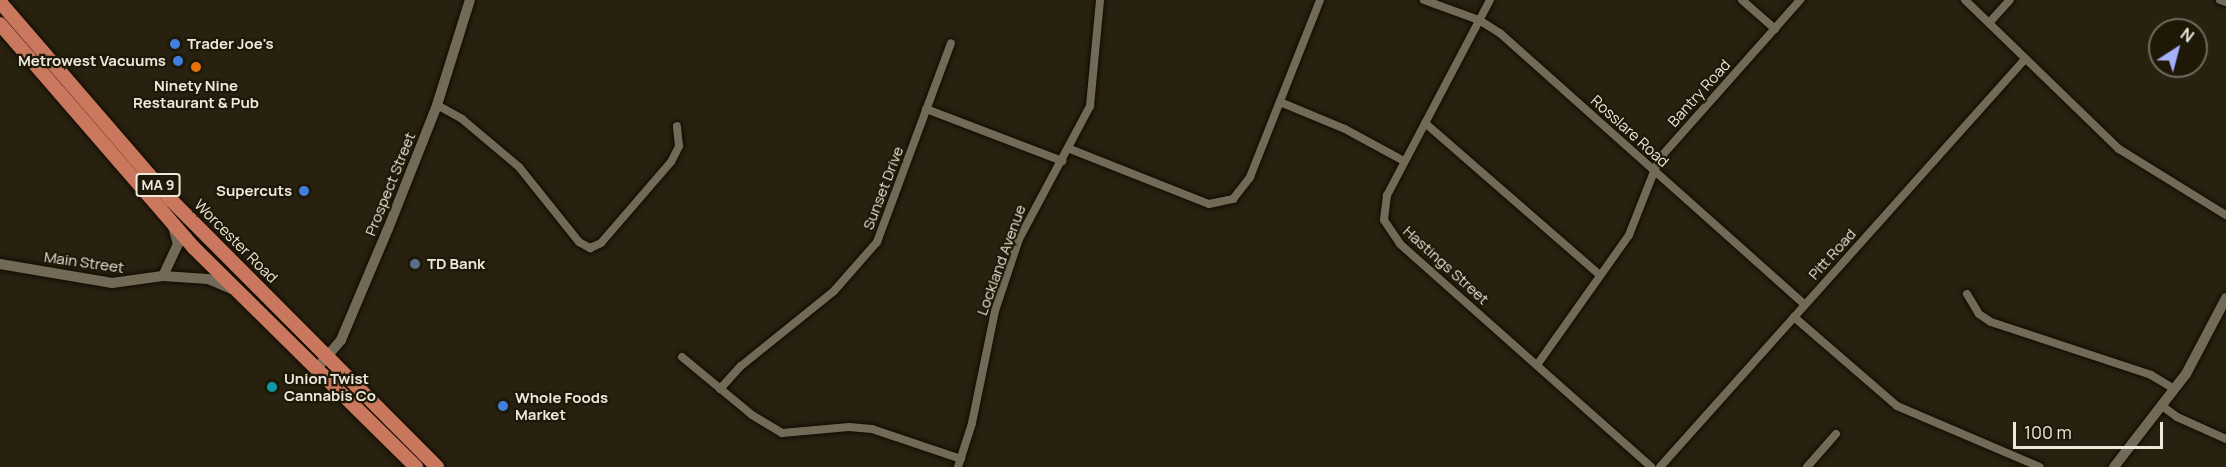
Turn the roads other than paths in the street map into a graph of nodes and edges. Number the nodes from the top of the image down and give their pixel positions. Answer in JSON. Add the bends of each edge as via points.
{"nodes":[{"id":1,"x":470,"y":0,"type":"edge"},
{"id":2,"x":1100,"y":0,"type":"edge"},
{"id":3,"x":1320,"y":0,"type":"edge"},
{"id":4,"x":1424,"y":0,"type":"edge"},
{"id":5,"x":1490,"y":0,"type":"edge"},
{"id":6,"x":1742,"y":0,"type":"edge"},
{"id":7,"x":1800,"y":0,"type":"edge"},
{"id":8,"x":1965,"y":0,"type":"edge"},
{"id":9,"x":2010,"y":0,"type":"edge"},
{"id":10,"x":2220,"y":0,"type":"edge"},
{"id":11,"x":0,"y":2,"type":"edge"},
{"id":12,"x":2226,"y":2,"type":"edge"},
{"id":13,"x":1479,"y":20,"type":"junction"},
{"id":14,"x":1989,"y":23,"type":"junction"},
{"id":15,"x":0,"y":24,"type":"edge"},
{"id":16,"x":1775,"y":29,"type":"junction"},
{"id":17,"x":951,"y":43,"type":"dead end"},
{"id":18,"x":2025,"y":59,"type":"junction"},
{"id":19,"x":1280,"y":102,"type":"junction"},
{"id":20,"x":437,"y":105,"type":"junction"},
{"id":21,"x":926,"y":109,"type":"junction"},
{"id":22,"x":1425,"y":123,"type":"junction"},
{"id":23,"x":677,"y":126,"type":"dead end"},
{"id":24,"x":1070,"y":149,"type":"junction"},
{"id":25,"x":1062,"y":161,"type":"junction"},
{"id":26,"x":1404,"y":161,"type":"junction"},
{"id":27,"x":1653,"y":170,"type":"junction"},
{"id":28,"x":2226,"y":214,"type":"edge"},
{"id":29,"x":171,"y":223,"type":"junction"},
{"id":30,"x":0,"y":264,"type":"edge"},
{"id":31,"x":1600,"y":275,"type":"junction"},
{"id":32,"x":163,"y":276,"type":"junction"},
{"id":33,"x":237,"y":291,"type":"junction"},
{"id":34,"x":1967,"y":294,"type":"dead end"},
{"id":35,"x":1805,"y":305,"type":"junction"},
{"id":36,"x":2224,"y":305,"type":"edge"},
{"id":37,"x":1794,"y":317,"type":"junction"},
{"id":38,"x":329,"y":356,"type":"junction"},
{"id":39,"x":682,"y":357,"type":"dead end"},
{"id":40,"x":1537,"y":365,"type":"junction"},
{"id":41,"x":316,"y":369,"type":"junction"},
{"id":42,"x":720,"y":389,"type":"junction"},
{"id":43,"x":2174,"y":389,"type":"junction"},
{"id":44,"x":2161,"y":405,"type":"junction"},
{"id":45,"x":1836,"y":434,"type":"dead end"},
{"id":46,"x":2226,"y":440,"type":"edge"},
{"id":47,"x":959,"y":463,"type":"edge"},
{"id":48,"x":416,"y":467,"type":"edge"},
{"id":49,"x":437,"y":467,"type":"edge"},
{"id":50,"x":1651,"y":467,"type":"edge"},
{"id":51,"x":1659,"y":467,"type":"edge"},
{"id":52,"x":1807,"y":467,"type":"edge"},
{"id":53,"x":2040,"y":467,"type":"edge"},
{"id":54,"x":2114,"y":467,"type":"edge"}],
"edges":[{"from":1,"to":20,"type":"street","name":"Prospect Street"},
{"from":2,"to":24,"type":"street","name":"Lockland Avenue","via":[[1093,94]]},
{"from":3,"to":19,"type":"street"},
{"from":4,"to":13,"type":"street","name":"Rosslare Road"},
{"from":5,"to":13,"type":"street","name":"Hastings Street"},
{"from":6,"to":16,"type":"street"},
{"from":7,"to":16,"type":"street","name":"Bantry Road"},
{"from":8,"to":14,"type":"street"},
{"from":9,"to":14,"type":"street"},
{"from":10,"to":12,"type":"street"},
{"from":11,"to":38,"type":"highway","name":"Worcester Road","number":"MA 9","via":[[157,184]]},
{"from":13,"to":22,"type":"street","name":"Hastings Street"},
{"from":13,"to":27,"type":"street","name":"Rosslare Road","via":[[1501,34]]},
{"from":14,"to":18,"type":"street"},
{"from":15,"to":29,"type":"highway","number":"MA 9"},
{"from":16,"to":27,"type":"street","name":"Bantry Road","via":[[1665,151]]},
{"from":17,"to":21,"type":"street","name":"Sunset Drive"},
{"from":18,"to":28,"type":"street","via":[[2119,149]]},
{"from":18,"to":35,"type":"street","name":"Pitt Road"},
{"from":19,"to":24,"type":"street","via":[[1245,186],[1226,203],[1198,200]]},
{"from":19,"to":26,"type":"street","via":[[1345,129]]},
{"from":20,"to":23,"type":"street","via":[[462,119],[519,167],[579,242],[591,248],[602,243],[671,162],[679,146]]},
{"from":20,"to":38,"type":"street","name":"Prospect Street","via":[[348,323]]},
{"from":21,"to":25,"type":"street"},
{"from":21,"to":42,"type":"street","name":"Sunset Drive","via":[[884,228],[867,256],[834,291],[741,366]]},
{"from":22,"to":26,"type":"street","name":"Hastings Street"},
{"from":22,"to":31,"type":"street"},
{"from":24,"to":25,"type":"street","name":"Lockland Avenue"},
{"from":25,"to":47,"type":"street","name":"Lockland Avenue","via":[[1030,214],[999,297],[972,423]]},
{"from":26,"to":40,"type":"street","name":"Hastings Street","via":[[1384,203],[1384,220],[1393,236]]},
{"from":27,"to":31,"type":"street","name":"Bantry Road","via":[[1634,226]]},
{"from":27,"to":35,"type":"street","name":"Rosslare Road"},
{"from":29,"to":32,"type":"street","via":[[178,244]]},
{"from":29,"to":33,"type":"highway","number":"MA 9"},
{"from":30,"to":32,"type":"street","name":"Main Street","via":[[118,284]]},
{"from":31,"to":40,"type":"street","name":"Bantry Road"},
{"from":32,"to":33,"type":"street","name":"Main Street","via":[[208,279]]},
{"from":33,"to":41,"type":"highway","number":"MA 9"},
{"from":34,"to":43,"type":"street","via":[[1978,314],[1991,322],[2151,375]]},
{"from":35,"to":37,"type":"street","name":"Pitt Road"},
{"from":36,"to":43,"type":"street","via":[[2195,360]]},
{"from":37,"to":51,"type":"street","name":"Pitt Road"},
{"from":37,"to":53,"type":"street","via":[[1897,406]]},
{"from":38,"to":41,"type":"street","name":"Prospect Street"},
{"from":38,"to":49,"type":"highway","name":"Worcester Road","number":"MA 9"},
{"from":39,"to":42,"type":"street"},
{"from":40,"to":50,"type":"street","name":"Hastings Street"},
{"from":41,"to":48,"type":"highway","number":"MA 9"},
{"from":42,"to":47,"type":"street","via":[[782,433],[849,427],[872,429]]},
{"from":43,"to":44,"type":"street"},
{"from":44,"to":46,"type":"street"},
{"from":44,"to":54,"type":"street"},
{"from":45,"to":52,"type":"street"}]}
